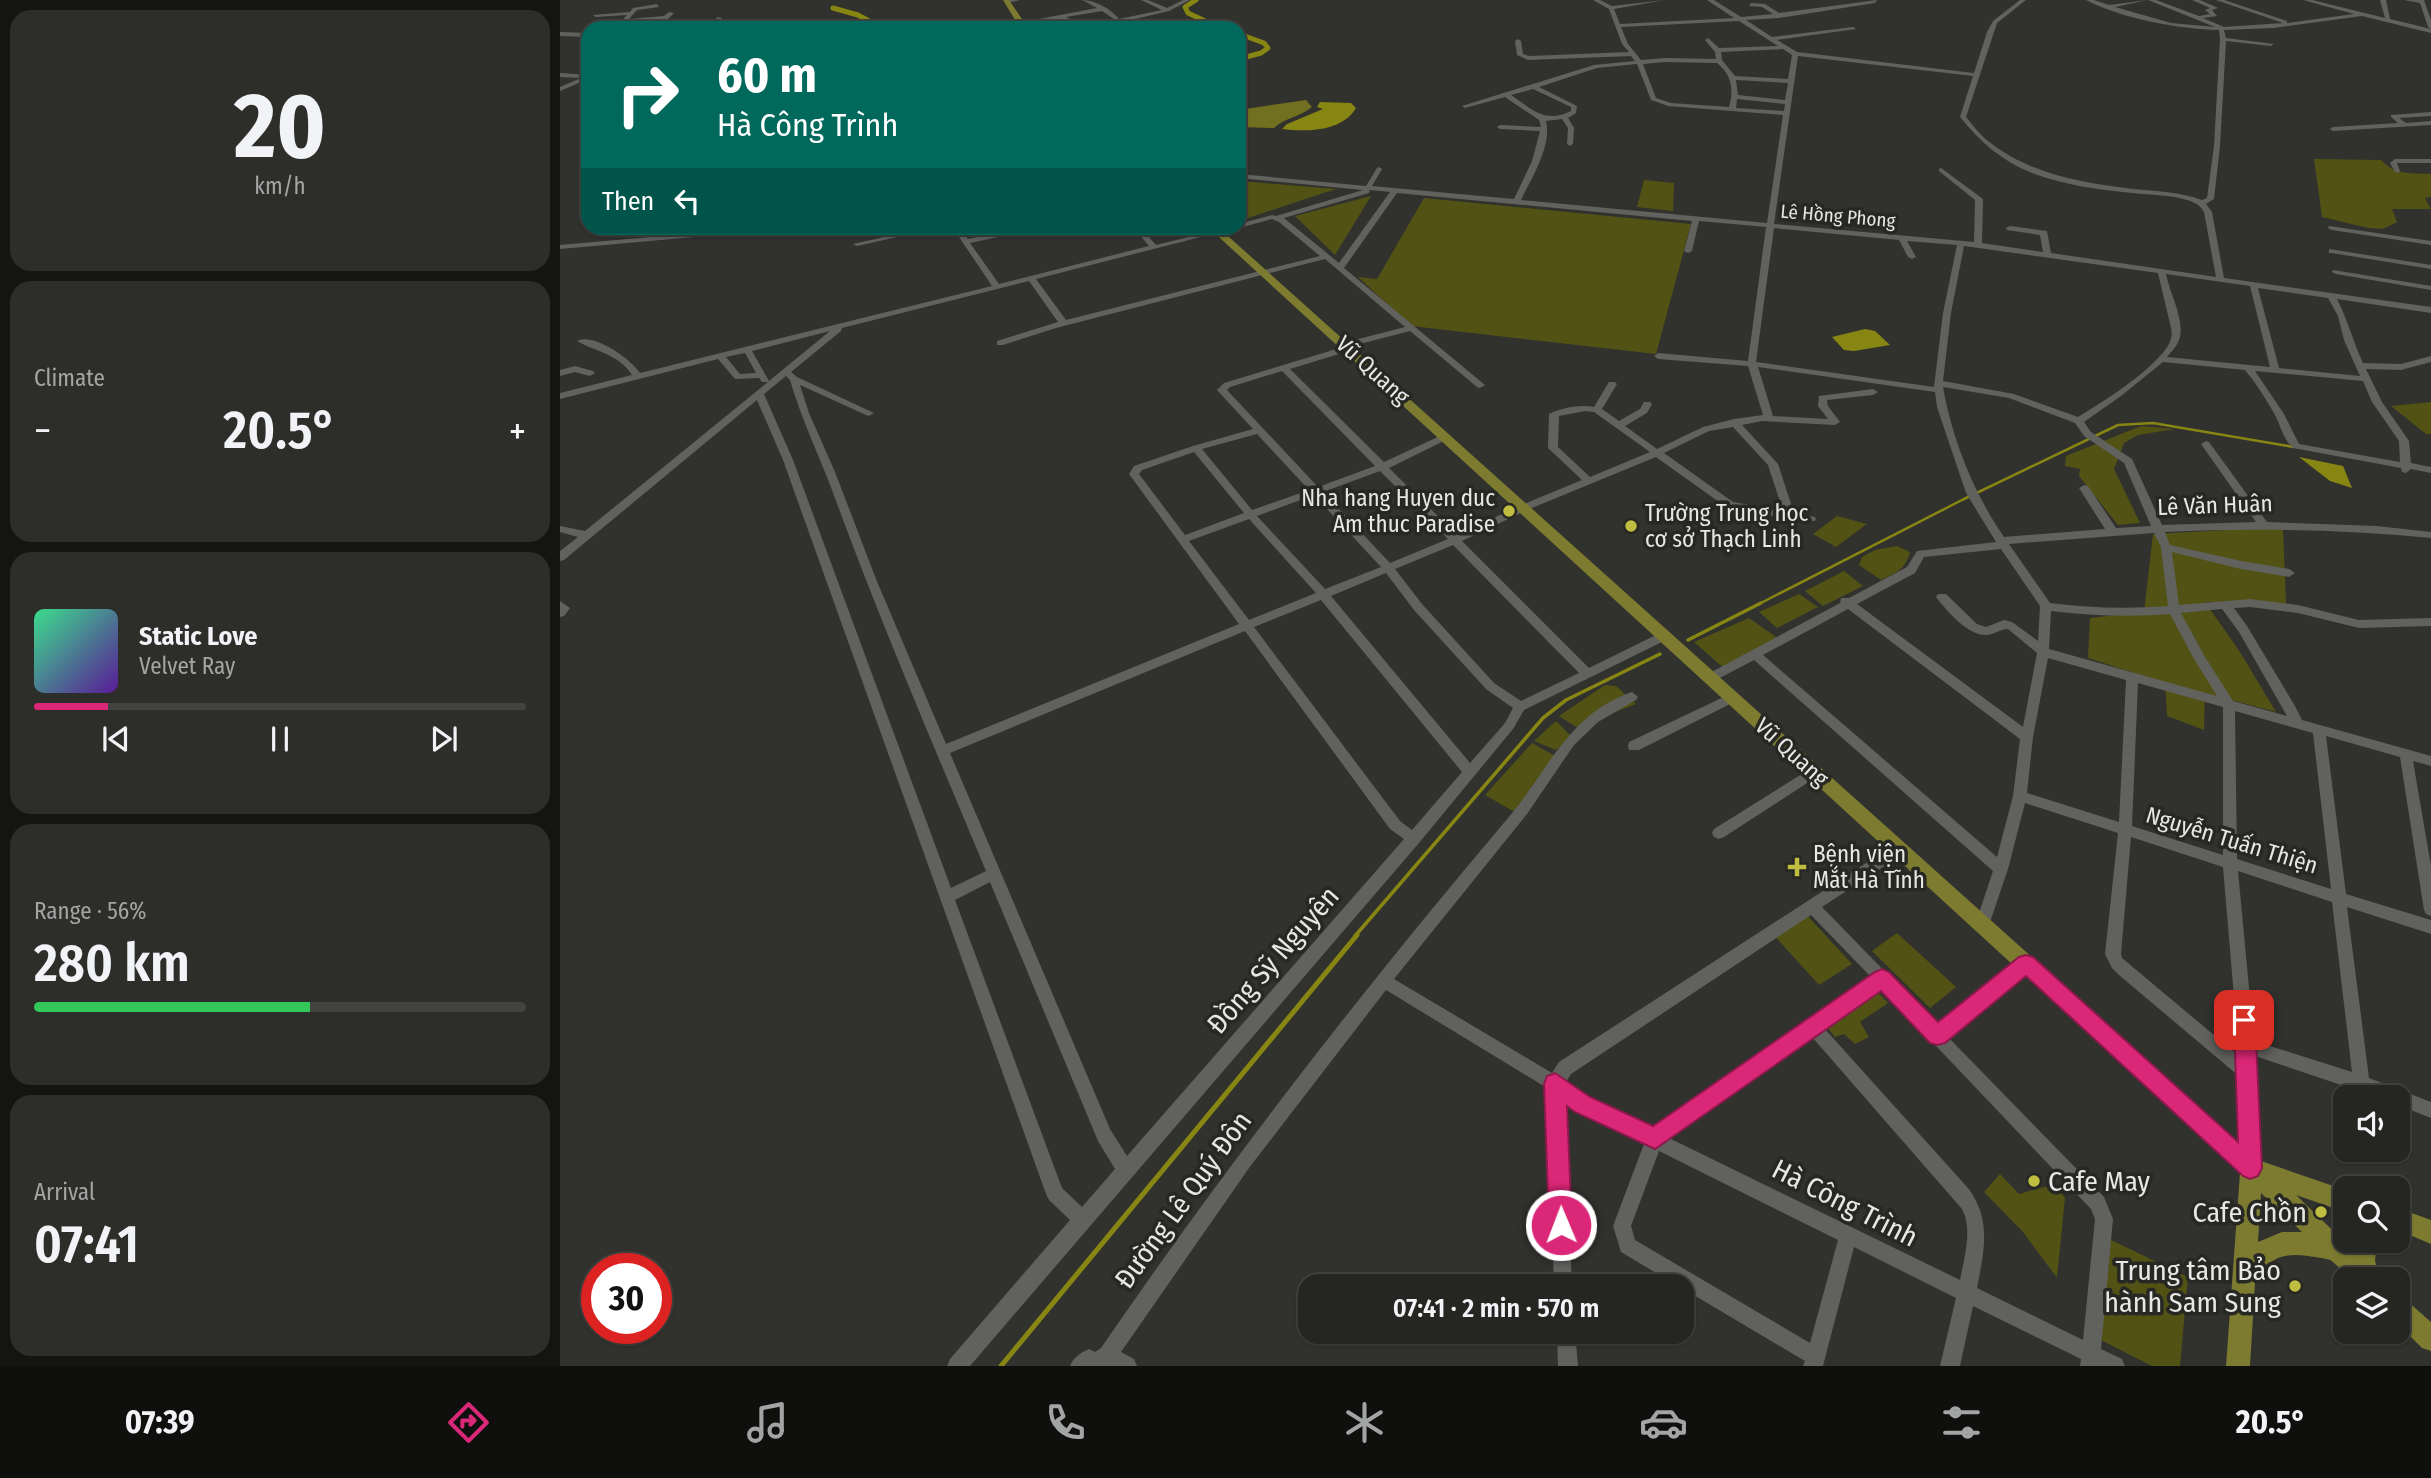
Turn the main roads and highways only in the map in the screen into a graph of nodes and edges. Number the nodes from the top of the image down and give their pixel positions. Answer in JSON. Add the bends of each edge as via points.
{"nodes":[{"id":1,"x":1007,"y":1,"type":"edge"},
{"id":2,"x":1019,"y":21,"type":"edge"},
{"id":3,"x":1227,"y":235,"type":"edge"},
{"id":4,"x":2250,"y":1168,"type":"junction"},
{"id":5,"x":2333,"y":1197,"type":"edge"},
{"id":6,"x":2410,"y":1225,"type":"edge"},
{"id":7,"x":2431,"y":1232,"type":"edge"},
{"id":8,"x":2333,"y":1248,"type":"edge"},
{"id":9,"x":2333,"y":1250,"type":"edge"},
{"id":10,"x":2338,"y":1253,"type":"edge"},
{"id":11,"x":2354,"y":1267,"type":"edge"},
{"id":12,"x":2242,"y":1290,"type":"junction"},
{"id":13,"x":2410,"y":1319,"type":"edge"},
{"id":14,"x":2431,"y":1339,"type":"edge"},
{"id":15,"x":2238,"y":1366,"type":"edge"}],
"edges":[{"from":1,"to":2,"type":"main road"},
{"from":3,"to":4,"type":"main road","name":"Vũ Quang"},
{"from":4,"to":5,"type":"main road"},
{"from":4,"to":8,"type":"main road","name":"Vũ Quang"},
{"from":4,"to":12,"type":"main road"},
{"from":6,"to":7,"type":"main road"},
{"from":9,"to":12,"type":"main road","via":[[2301,1242],[2272,1246],[2251,1262]]},
{"from":10,"to":11,"type":"main road","name":"Vũ Quang"},
{"from":12,"to":15,"type":"main road"},
{"from":13,"to":14,"type":"main road"}]}
